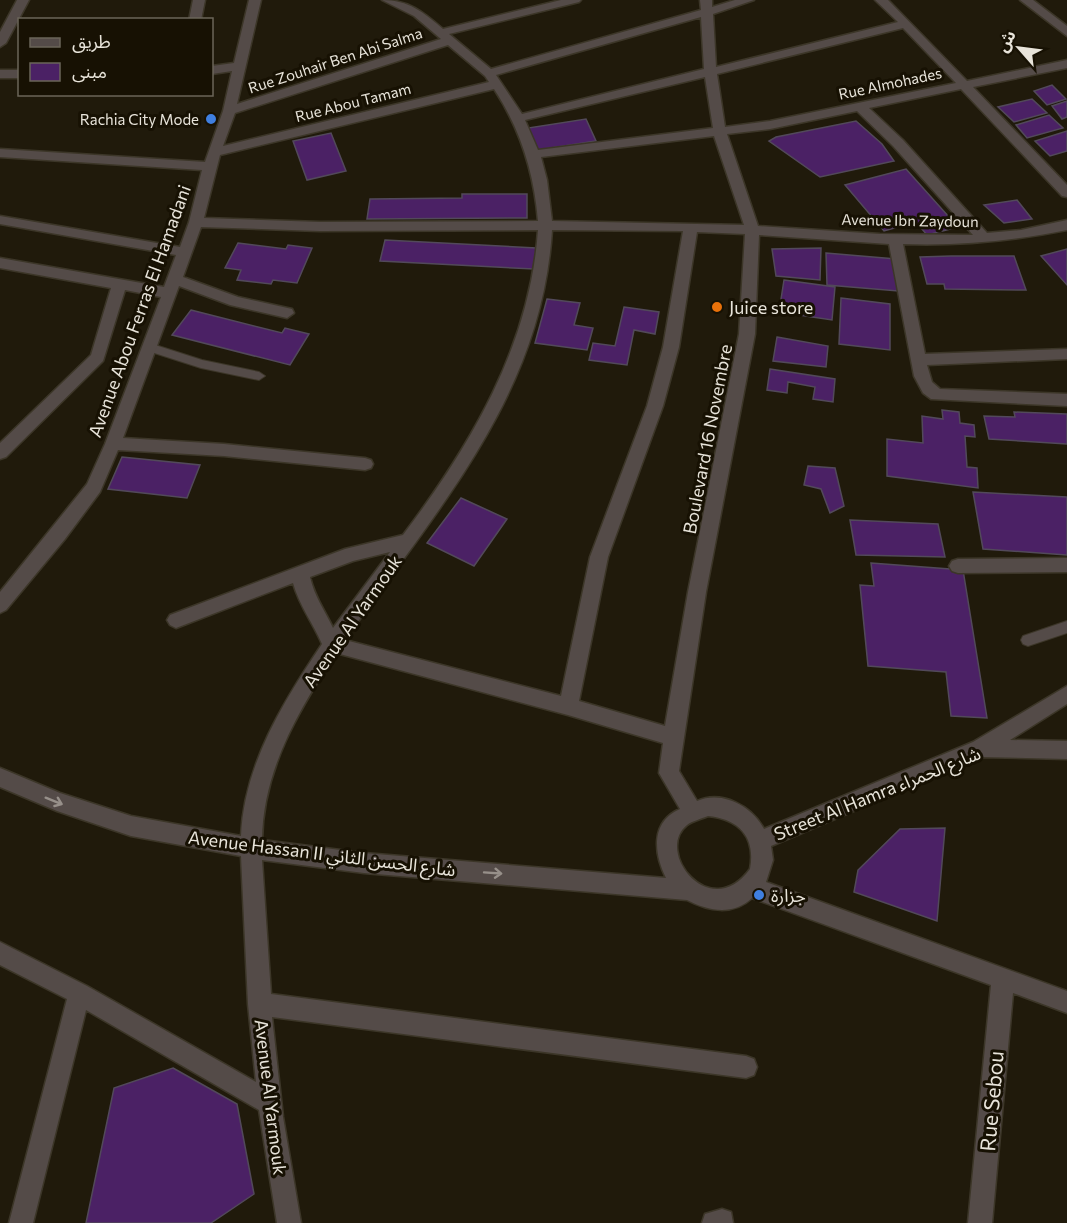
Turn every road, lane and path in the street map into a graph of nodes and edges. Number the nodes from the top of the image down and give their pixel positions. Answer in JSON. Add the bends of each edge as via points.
{"nodes":[{"id":1,"x":23,"y":0,"type":"edge"},
{"id":2,"x":199,"y":0,"type":"edge"},
{"id":3,"x":255,"y":0,"type":"edge"},
{"id":4,"x":388,"y":0,"type":"edge"},
{"id":5,"x":575,"y":0,"type":"edge"},
{"id":6,"x":748,"y":0,"type":"edge"},
{"id":7,"x":880,"y":0,"type":"edge"},
{"id":8,"x":1026,"y":0,"type":"edge"},
{"id":9,"x":706,"y":5,"type":"edge"},
{"id":10,"x":195,"y":18,"type":"edge"},
{"id":11,"x":906,"y":24,"type":"junction"},
{"id":12,"x":1067,"y":32,"type":"edge"},
{"id":13,"x":445,"y":37,"type":"junction"},
{"id":14,"x":0,"y":43,"type":"edge"},
{"id":15,"x":241,"y":66,"type":"junction"},
{"id":16,"x":1064,"y":68,"type":"edge"},
{"id":17,"x":213,"y":70,"type":"edge"},
{"id":18,"x":710,"y":70,"type":"junction"},
{"id":19,"x":489,"y":73,"type":"junction"},
{"id":20,"x":0,"y":74,"type":"edge"},
{"id":21,"x":18,"y":74,"type":"edge"},
{"id":22,"x":498,"y":84,"type":"junction"},
{"id":23,"x":964,"y":84,"type":"junction"},
{"id":24,"x":859,"y":106,"type":"junction"},
{"id":25,"x":229,"y":111,"type":"junction"},
{"id":26,"x":519,"y":118,"type":"junction"},
{"id":27,"x":720,"y":133,"type":"junction"},
{"id":28,"x":0,"y":153,"type":"edge"},
{"id":29,"x":535,"y":154,"type":"junction"},
{"id":30,"x":213,"y":159,"type":"junction"},
{"id":31,"x":1067,"y":193,"type":"edge"},
{"id":32,"x":0,"y":220,"type":"edge"},
{"id":33,"x":196,"y":222,"type":"junction"},
{"id":34,"x":545,"y":224,"type":"junction"},
{"id":35,"x":1067,"y":225,"type":"edge"},
{"id":36,"x":691,"y":227,"type":"junction"},
{"id":37,"x":752,"y":229,"type":"junction"},
{"id":38,"x":984,"y":238,"type":"junction"},
{"id":39,"x":895,"y":239,"type":"junction"},
{"id":40,"x":184,"y":252,"type":"junction"},
{"id":41,"x":0,"y":264,"type":"edge"},
{"id":42,"x":119,"y":284,"type":"junction"},
{"id":43,"x":172,"y":286,"type":"junction"},
{"id":44,"x":287,"y":313,"type":"dead end"},
{"id":45,"x":149,"y":347,"type":"junction"},
{"id":46,"x":1067,"y":354,"type":"edge"},
{"id":47,"x":918,"y":360,"type":"junction"},
{"id":48,"x":259,"y":376,"type":"dead end"},
{"id":49,"x":1067,"y":400,"type":"edge"},
{"id":50,"x":112,"y":444,"type":"junction"},
{"id":51,"x":0,"y":453,"type":"edge"},
{"id":52,"x":365,"y":464,"type":"dead end"},
{"id":53,"x":409,"y":540,"type":"junction"},
{"id":54,"x":1067,"y":565,"type":"edge"},
{"id":55,"x":958,"y":566,"type":"dead end"},
{"id":56,"x":300,"y":574,"type":"junction"},
{"id":57,"x":0,"y":605,"type":"edge"},
{"id":58,"x":176,"y":620,"type":"dead end"},
{"id":59,"x":1067,"y":627,"type":"edge"},
{"id":60,"x":1028,"y":640,"type":"dead end"},
{"id":61,"x":331,"y":644,"type":"junction"},
{"id":62,"x":1067,"y":694,"type":"edge"},
{"id":63,"x":568,"y":706,"type":"junction"},
{"id":64,"x":673,"y":737,"type":"junction"},
{"id":65,"x":980,"y":748,"type":"junction"},
{"id":66,"x":1067,"y":750,"type":"edge"},
{"id":67,"x":0,"y":777,"type":"edge"},
{"id":68,"x":691,"y":810,"type":"junction"},
{"id":69,"x":760,"y":841,"type":"junction"},
{"id":70,"x":250,"y":848,"type":"junction"},
{"id":71,"x":751,"y":887,"type":"junction"},
{"id":72,"x":688,"y":891,"type":"junction"},
{"id":73,"x":0,"y":953,"type":"edge"},
{"id":74,"x":1003,"y":978,"type":"junction"},
{"id":75,"x":79,"y":994,"type":"junction"},
{"id":76,"x":1067,"y":1002,"type":"edge"},
{"id":77,"x":259,"y":1004,"type":"junction"},
{"id":78,"x":746,"y":1067,"type":"dead end"},
{"id":79,"x":270,"y":1103,"type":"junction"},
{"id":80,"x":21,"y":1223,"type":"edge"},
{"id":81,"x":289,"y":1223,"type":"edge"},
{"id":82,"x":980,"y":1223,"type":"edge"}],
"edges":[{"from":1,"to":14,"type":"street"},
{"from":2,"to":10,"type":"street"},
{"from":3,"to":15,"type":"street","name":"Avenue Abou Ferras El Hamadani"},
{"from":4,"to":13,"type":"street","name":"Avenue Al Yarmouk","via":[[407,7]]},
{"from":5,"to":13,"type":"street","name":"Rue Zouhair Ben Abi Salma"},
{"from":6,"to":9,"type":"street"},
{"from":7,"to":11,"type":"street"},
{"from":8,"to":12,"type":"street"},
{"from":9,"to":18,"type":"street","name":"Boulevard 16 Novembre"},
{"from":9,"to":19,"type":"street"},
{"from":11,"to":18,"type":"street"},
{"from":11,"to":23,"type":"street"},
{"from":13,"to":19,"type":"street","name":"Avenue Al Yarmouk"},
{"from":13,"to":25,"type":"street","name":"Rue Zouhair Ben Abi Salma"},
{"from":15,"to":17,"type":"street"},
{"from":15,"to":25,"type":"street","name":"Avenue Abou Ferras El Hamadani"},
{"from":16,"to":23,"type":"street","name":"Rue Almohades"},
{"from":18,"to":26,"type":"street"},
{"from":18,"to":27,"type":"street","name":"Boulevard 16 Novembre"},
{"from":19,"to":22,"type":"street","name":"Avenue Al Yarmouk"},
{"from":20,"to":21,"type":"street"},
{"from":22,"to":26,"type":"street","name":"Avenue Al Yarmouk"},
{"from":22,"to":30,"type":"street","name":"Rue Abou Tamam"},
{"from":23,"to":24,"type":"street","name":"Rue Almohades"},
{"from":23,"to":31,"type":"street"},
{"from":24,"to":27,"type":"street","name":"Rue Almohades"},
{"from":24,"to":38,"type":"street"},
{"from":25,"to":30,"type":"street","name":"Avenue Abou Ferras El Hamadani"},
{"from":26,"to":29,"type":"street","name":"Avenue Al Yarmouk"},
{"from":27,"to":29,"type":"street","name":"Rue Almohades"},
{"from":27,"to":37,"type":"street","name":"Boulevard 16 Novembre"},
{"from":28,"to":30,"type":"street","name":"Rue Abou Tamam"},
{"from":29,"to":34,"type":"street","name":"Avenue Al Yarmouk"},
{"from":30,"to":33,"type":"street","name":"Avenue Abou Ferras El Hamadani"},
{"from":32,"to":40,"type":"street"},
{"from":33,"to":34,"type":"street","name":"Avenue Ibn Zaydoun","via":[[280,227]]},
{"from":33,"to":40,"type":"street","name":"Avenue Abou Ferras El Hamadani"},
{"from":34,"to":36,"type":"street","name":"Avenue Ibn Zaydoun"},
{"from":34,"to":53,"type":"street","name":"Avenue Al Yarmouk","via":[[535,303],[520,353],[495,409],[449,488]]},
{"from":35,"to":38,"type":"street","name":"Avenue Ibn Zaydoun"},
{"from":36,"to":37,"type":"street","name":"Avenue Ibn Zaydoun"},
{"from":36,"to":63,"type":"street","via":[[671,347],[632,475],[599,557]]},
{"from":37,"to":39,"type":"street","name":"Avenue Ibn Zaydoun"},
{"from":37,"to":64,"type":"street","name":"Boulevard 16 Novembre","via":[[747,334]]},
{"from":38,"to":39,"type":"street","name":"Avenue Ibn Zaydoun"},
{"from":39,"to":47,"type":"street"},
{"from":40,"to":43,"type":"street","name":"Avenue Abou Ferras El Hamadani"},
{"from":41,"to":42,"type":"street"},
{"from":42,"to":43,"type":"street"},
{"from":42,"to":51,"type":"street","via":[[98,357]]},
{"from":43,"to":44,"type":"street"},
{"from":43,"to":45,"type":"street","name":"Avenue Abou Ferras El Hamadani"},
{"from":45,"to":48,"type":"lane","via":[[201,364]]},
{"from":45,"to":50,"type":"street","name":"Avenue Abou Ferras El Hamadani"},
{"from":46,"to":47,"type":"street"},
{"from":47,"to":49,"type":"street","via":[[924,384],[937,395]]},
{"from":50,"to":52,"type":"street"},
{"from":50,"to":57,"type":"street","name":"Avenue Abou Ferras El Hamadani","via":[[94,488]]},
{"from":53,"to":56,"type":"street","via":[[351,554]]},
{"from":53,"to":61,"type":"street","name":"Avenue Al Yarmouk"},
{"from":54,"to":55,"type":"street"},
{"from":56,"to":58,"type":"street"},
{"from":56,"to":61,"type":"street","via":[[306,599]]},
{"from":59,"to":60,"type":"lane"},
{"from":61,"to":63,"type":"street"},
{"from":61,"to":70,"type":"street","name":"Avenue Al Yarmouk","via":[[291,710],[263,769],[251,820]]},
{"from":62,"to":65,"type":"street"},
{"from":63,"to":64,"type":"street"},
{"from":64,"to":68,"type":"street","name":"Boulevard 16 Novembre","via":[[669,772]]},
{"from":65,"to":66,"type":"street","name":"Street Al Hamra شارع الحمراء"},
{"from":65,"to":69,"type":"street","name":"Street Al Hamra شارع الحمراء"},
{"from":67,"to":70,"type":"street","name":"Avenue Hassan II شارع الحسن الثاني","one_way":true,"via":[[57,802],[131,826]]},
{"from":68,"to":69,"type":"street","via":[[715,807],[739,814]]},
{"from":68,"to":72,"type":"street","via":[[678,818],[669,831],[666,846],[675,878]]},
{"from":69,"to":71,"type":"street","via":[[760,873]]},
{"from":70,"to":72,"type":"street","name":"Avenue Hassan II شارع الحسن الثاني","one_way":true,"via":[[374,864]]},
{"from":70,"to":77,"type":"street","name":"Avenue Al Yarmouk"},
{"from":71,"to":72,"type":"street","via":[[721,900]]},
{"from":71,"to":74,"type":"street"},
{"from":73,"to":75,"type":"street"},
{"from":74,"to":76,"type":"street"},
{"from":74,"to":82,"type":"street","name":"Rue Sebou"},
{"from":75,"to":79,"type":"street"},
{"from":75,"to":80,"type":"street"},
{"from":77,"to":78,"type":"street"},
{"from":77,"to":79,"type":"street","name":"Avenue Al Yarmouk"},
{"from":79,"to":81,"type":"street","name":"Avenue Al Yarmouk"}]}
